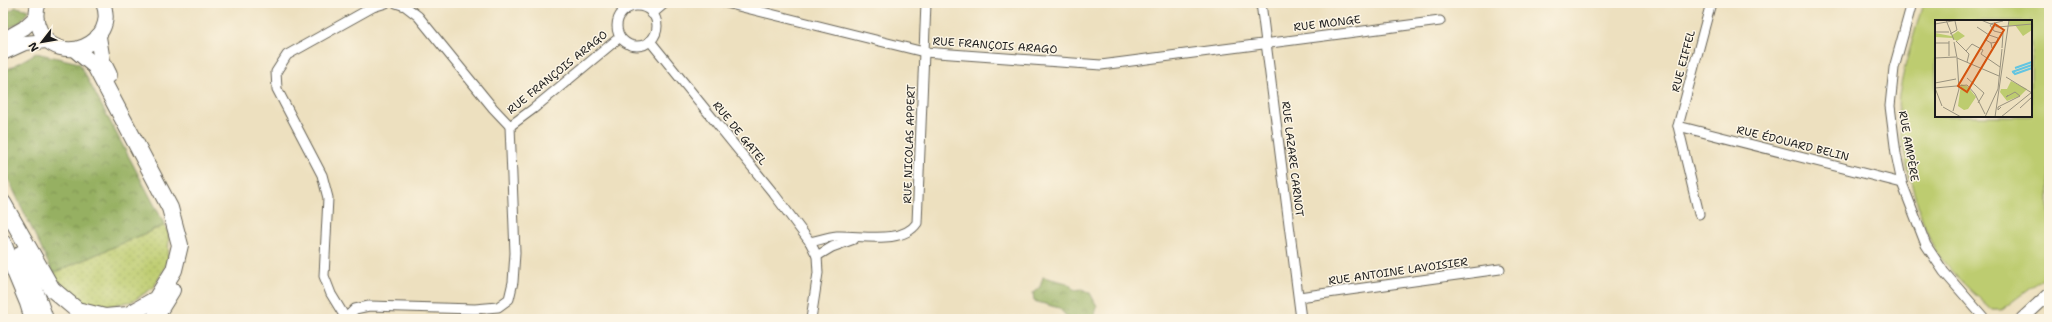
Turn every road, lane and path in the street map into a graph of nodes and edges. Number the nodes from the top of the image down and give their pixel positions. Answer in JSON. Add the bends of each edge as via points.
{"nodes":[{"id":1,"x":39,"y":3,"type":"edge"},
{"id":2,"x":386,"y":3,"type":"edge"},
{"id":3,"x":396,"y":3,"type":"edge"},
{"id":4,"x":618,"y":3,"type":"edge"},
{"id":5,"x":665,"y":3,"type":"edge"},
{"id":6,"x":726,"y":3,"type":"edge"},
{"id":7,"x":926,"y":3,"type":"edge"},
{"id":8,"x":1261,"y":3,"type":"edge"},
{"id":9,"x":1711,"y":3,"type":"edge"},
{"id":10,"x":1912,"y":3,"type":"edge"},
{"id":11,"x":105,"y":4,"type":"edge"},
{"id":12,"x":624,"y":11,"type":"junction"},
{"id":13,"x":652,"y":14,"type":"junction"},
{"id":14,"x":36,"y":17,"type":"junction"},
{"id":15,"x":1440,"y":21,"type":"dead end"},
{"id":16,"x":98,"y":37,"type":"junction"},
{"id":17,"x":620,"y":37,"type":"junction"},
{"id":18,"x":3,"y":40,"type":"edge"},
{"id":19,"x":48,"y":41,"type":"junction"},
{"id":20,"x":650,"y":41,"type":"junction"},
{"id":21,"x":1266,"y":43,"type":"junction"},
{"id":22,"x":76,"y":50,"type":"junction"},
{"id":23,"x":924,"y":52,"type":"junction"},
{"id":24,"x":3,"y":53,"type":"edge"},
{"id":25,"x":510,"y":126,"type":"junction"},
{"id":26,"x":1678,"y":126,"type":"junction"},
{"id":27,"x":1902,"y":183,"type":"junction"},
{"id":28,"x":6,"y":208,"type":"edge"},
{"id":29,"x":1699,"y":214,"type":"dead end"},
{"id":30,"x":860,"y":238,"type":"junction"},
{"id":31,"x":810,"y":242,"type":"junction"},
{"id":32,"x":3,"y":243,"type":"edge"},
{"id":33,"x":817,"y":256,"type":"junction"},
{"id":34,"x":1500,"y":269,"type":"dead end"},
{"id":35,"x":2049,"y":294,"type":"edge"},
{"id":36,"x":1299,"y":297,"type":"junction"},
{"id":37,"x":345,"y":318,"type":"edge"},
{"id":38,"x":33,"y":319,"type":"edge"},
{"id":39,"x":45,"y":319,"type":"edge"},
{"id":40,"x":154,"y":319,"type":"edge"},
{"id":41,"x":811,"y":319,"type":"edge"},
{"id":42,"x":1301,"y":319,"type":"edge"},
{"id":43,"x":1985,"y":319,"type":"edge"},
{"id":44,"x":2022,"y":319,"type":"edge"}],
"edges":[{"from":1,"to":14,"type":"main road"},
{"from":2,"to":37,"type":"street","via":[[373,7],[287,55],[276,72],[277,89],[322,174],[328,198],[324,276]]},
{"from":3,"to":25,"type":"street","name":"RUE FRANÇOIS ARAGO","via":[[418,16]]},
{"from":4,"to":12,"type":"street"},
{"from":5,"to":13,"type":"street"},
{"from":6,"to":23,"type":"street","name":"RUE FRANÇOIS ARAGO"},
{"from":7,"to":23,"type":"street","name":"RUE NICOLAS APPERT"},
{"from":8,"to":21,"type":"street","name":"RUE LAZARE CARNOT"},
{"from":9,"to":26,"type":"street","name":"RUE EIFFEL"},
{"from":10,"to":27,"type":"street","name":"RUE AMPÈRE","via":[[1894,68],[1890,106]]},
{"from":11,"to":16,"type":"main road","via":[[103,28]]},
{"from":12,"to":13,"type":"street","via":[[641,7]]},
{"from":12,"to":17,"type":"street","via":[[617,22]]},
{"from":13,"to":20,"type":"street","via":[[656,31]]},
{"from":14,"to":18,"type":"main road","via":[[24,28]]},
{"from":14,"to":19,"type":"main road","via":[[42,34]]},
{"from":15,"to":21,"type":"street","name":"RUE MONGE"},
{"from":16,"to":22,"type":"main road"},
{"from":16,"to":40,"type":"highway","via":[[102,61],[177,207],[187,245],[181,272]]},
{"from":17,"to":20,"type":"street","via":[[632,46],[640,46]]},
{"from":17,"to":25,"type":"street","name":"RUE FRANÇOIS ARAGO"},
{"from":19,"to":22,"type":"main road","via":[[66,49]]},
{"from":19,"to":24,"type":"main road","via":[[25,43]]},
{"from":20,"to":31,"type":"street","name":"RUE DE GATEL"},
{"from":21,"to":23,"type":"street","name":"RUE FRANÇOIS ARAGO","via":[[1101,64]]},
{"from":21,"to":36,"type":"street","name":"RUE LAZARE CARNOT"},
{"from":22,"to":28,"type":"highway","via":[[95,66],[170,208],[180,245],[174,270],[156,299],[128,315],[105,317],[76,310],[52,289]]},
{"from":23,"to":30,"type":"street","name":"RUE NICOLAS APPERT","via":[[917,223],[912,230],[902,234]]},
{"from":25,"to":37,"type":"street","via":[[515,253],[514,282],[509,299],[498,307],[475,309],[368,306],[355,309]]},
{"from":26,"to":27,"type":"street","name":"RUE ÉDOUARD BELIN"},
{"from":26,"to":29,"type":"street"},
{"from":27,"to":43,"type":"street","name":"RUE AMPÈRE","via":[[1926,245],[1944,272]]},
{"from":28,"to":39,"type":"highway"},
{"from":30,"to":31,"type":"street","name":"RUE NICOLAS APPERT","via":[[837,236]]},
{"from":30,"to":33,"type":"street","name":"RUE NICOLAS APPERT","via":[[832,247]]},
{"from":31,"to":33,"type":"street"},
{"from":32,"to":38,"type":"highway"},
{"from":33,"to":41,"type":"street","via":[[818,273]]},
{"from":34,"to":36,"type":"street","name":"RUE ANTOINE LAVOISIER"},
{"from":35,"to":44,"type":"main road"},
{"from":36,"to":42,"type":"street","name":"RUE LAZARE CARNOT"}]}
